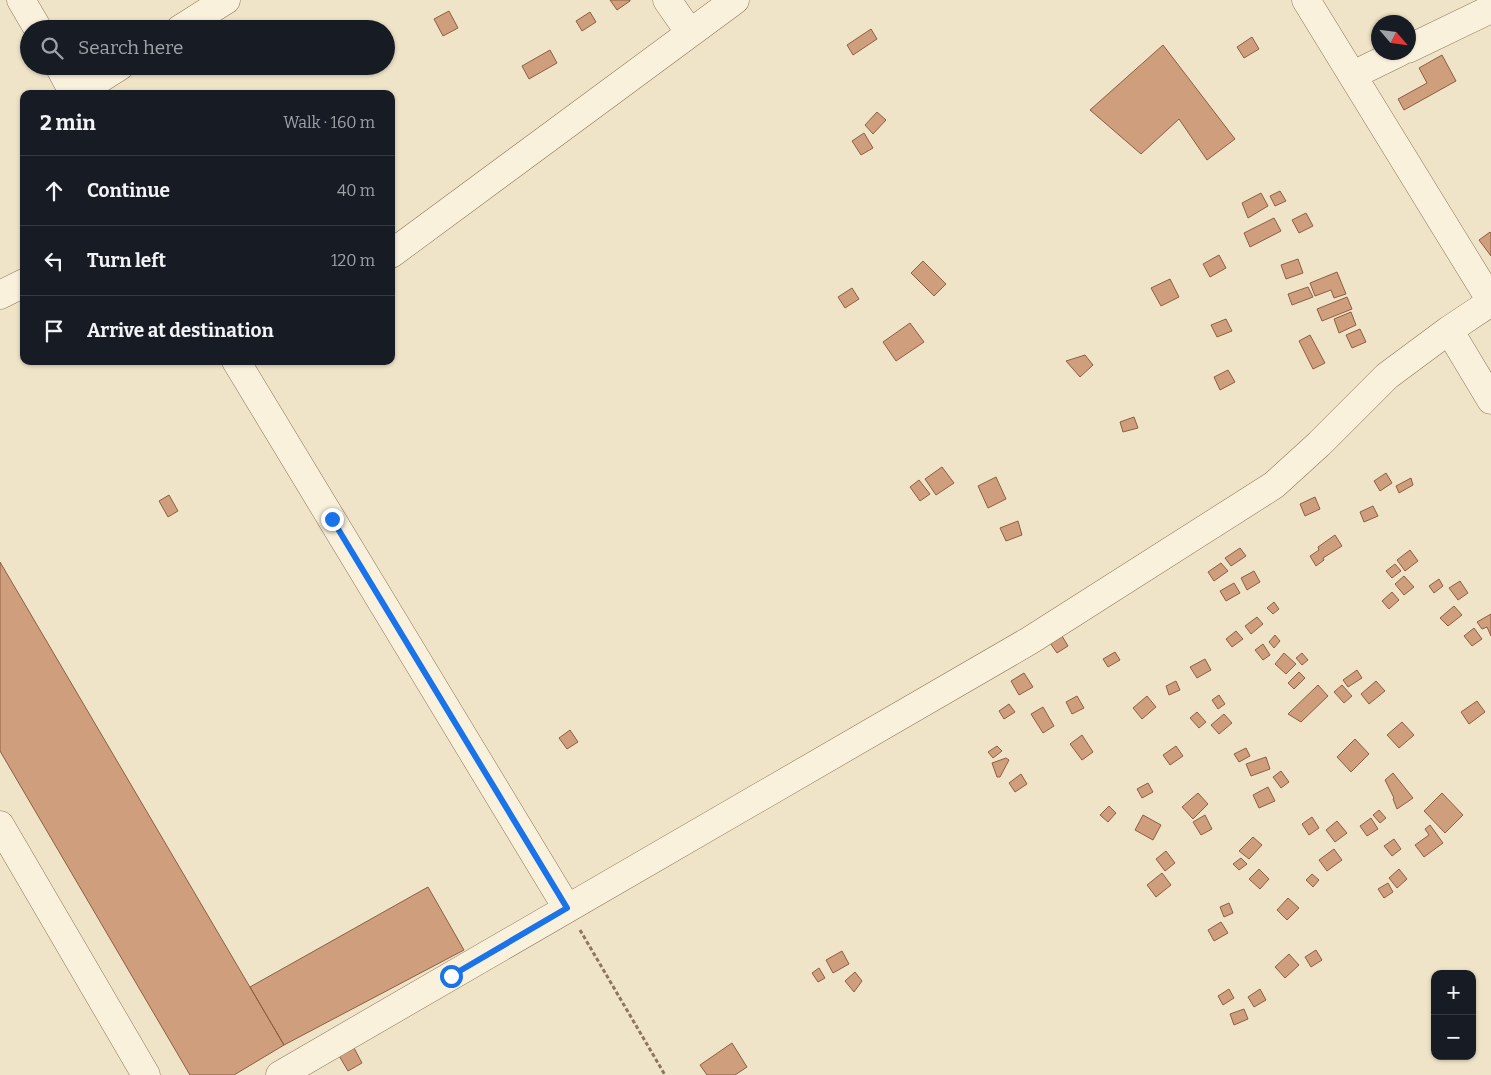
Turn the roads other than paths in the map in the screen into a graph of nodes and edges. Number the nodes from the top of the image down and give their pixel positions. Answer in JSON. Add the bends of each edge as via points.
{"nodes":[{"id":1,"x":22,"y":0,"type":"edge"},
{"id":2,"x":226,"y":0,"type":"edge"},
{"id":3,"x":667,"y":0,"type":"edge"},
{"id":4,"x":736,"y":0,"type":"edge"},
{"id":5,"x":1306,"y":0,"type":"edge"},
{"id":6,"x":1491,"y":9,"type":"edge"},
{"id":7,"x":33,"y":20,"type":"edge"},
{"id":8,"x":194,"y":20,"type":"edge"},
{"id":9,"x":690,"y":34,"type":"junction"},
{"id":10,"x":1416,"y":44,"type":"edge"},
{"id":11,"x":1384,"y":60,"type":"edge"},
{"id":12,"x":64,"y":75,"type":"edge"},
{"id":13,"x":106,"y":75,"type":"edge"},
{"id":14,"x":1353,"y":75,"type":"junction"},
{"id":15,"x":73,"y":90,"type":"edge"},
{"id":16,"x":81,"y":90,"type":"edge"},
{"id":17,"x":395,"y":251,"type":"edge"},
{"id":18,"x":20,"y":285,"type":"edge"},
{"id":19,"x":0,"y":295,"type":"edge"},
{"id":20,"x":1491,"y":302,"type":"edge"},
{"id":21,"x":1449,"y":330,"type":"junction"},
{"id":22,"x":242,"y":365,"type":"edge"},
{"id":23,"x":1491,"y":400,"type":"edge"},
{"id":24,"x":0,"y":825,"type":"edge"},
{"id":25,"x":567,"y":908,"type":"junction"},
{"id":26,"x":146,"y":1075,"type":"edge"},
{"id":27,"x":280,"y":1075,"type":"edge"}],
"edges":[{"from":1,"to":7,"type":"street"},
{"from":2,"to":8,"type":"street"},
{"from":3,"to":9,"type":"street"},
{"from":4,"to":9,"type":"street"},
{"from":5,"to":14,"type":"street"},
{"from":6,"to":10,"type":"street"},
{"from":9,"to":17,"type":"street"},
{"from":11,"to":14,"type":"street"},
{"from":12,"to":15,"type":"street"},
{"from":13,"to":16,"type":"street"},
{"from":14,"to":20,"type":"street"},
{"from":18,"to":19,"type":"street"},
{"from":20,"to":21,"type":"street"},
{"from":21,"to":23,"type":"street"},
{"from":21,"to":25,"type":"street","via":[[1387,376],[1274,485],[1029,641]]},
{"from":22,"to":25,"type":"street"},
{"from":24,"to":26,"type":"street"},
{"from":25,"to":27,"type":"street"}]}
